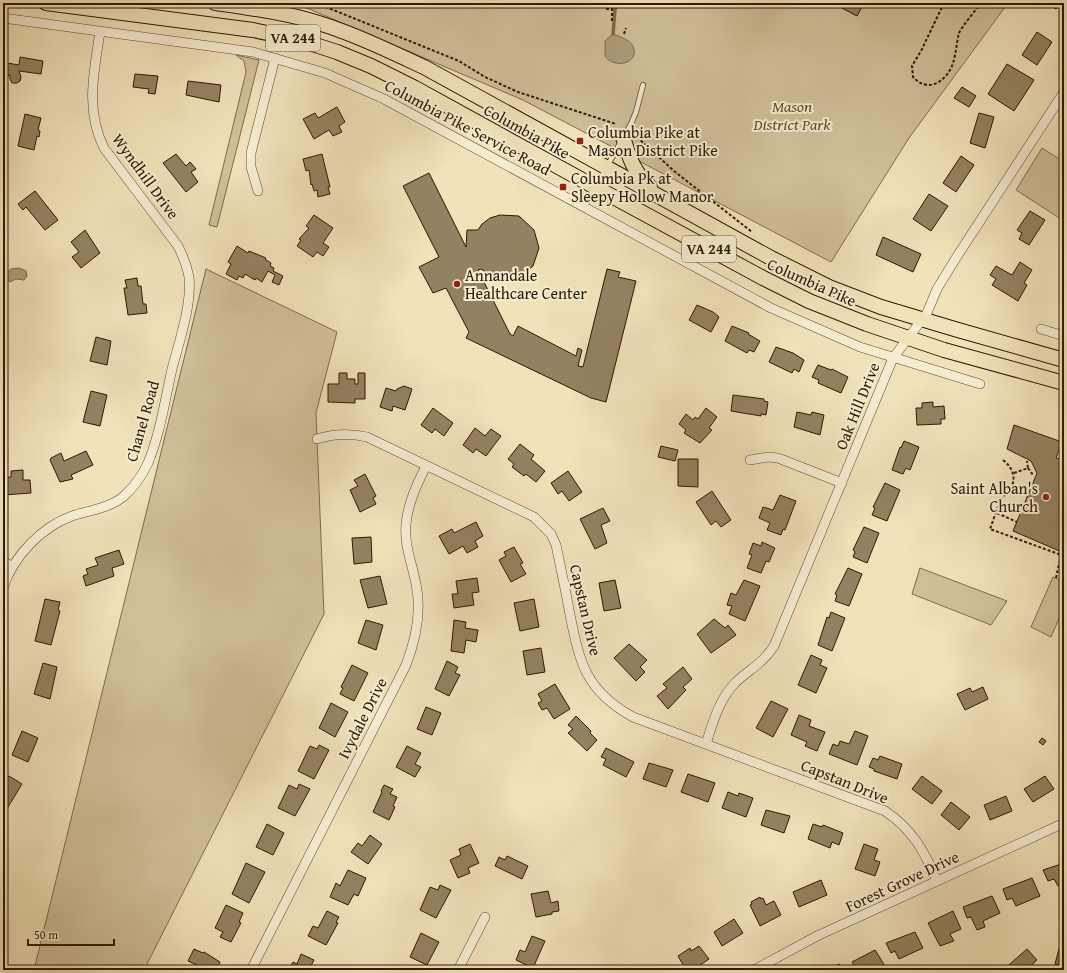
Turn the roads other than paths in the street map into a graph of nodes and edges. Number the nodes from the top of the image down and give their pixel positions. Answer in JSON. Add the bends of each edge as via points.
{"nodes":[{"id":1,"x":46,"y":3,"type":"edge"},
{"id":2,"x":215,"y":3,"type":"edge"},
{"id":3,"x":3,"y":18,"type":"edge"},
{"id":4,"x":100,"y":32,"type":"junction"},
{"id":5,"x":275,"y":58,"type":"junction"},
{"id":6,"x":643,"y":85,"type":"dead end"},
{"id":7,"x":1064,"y":92,"type":"edge"},
{"id":8,"x":630,"y":137,"type":"junction"},
{"id":9,"x":606,"y":167,"type":"junction"},
{"id":10,"x":595,"y":187,"type":"junction"},
{"id":11,"x":258,"y":191,"type":"dead end"},
{"id":12,"x":660,"y":197,"type":"junction"},
{"id":13,"x":584,"y":207,"type":"junction"},
{"id":14,"x":186,"y":263,"type":"joint"},
{"id":15,"x":922,"y":320,"type":"junction"},
{"id":16,"x":1041,"y":329,"type":"dead end"},
{"id":17,"x":1064,"y":336,"type":"edge"},
{"id":18,"x":909,"y":338,"type":"junction"},
{"id":19,"x":893,"y":358,"type":"junction"},
{"id":20,"x":1064,"y":360,"type":"edge"},
{"id":21,"x":1064,"y":383,"type":"edge"},
{"id":22,"x":980,"y":384,"type":"dead end"},
{"id":23,"x":318,"y":439,"type":"dead end"},
{"id":24,"x":750,"y":460,"type":"dead end"},
{"id":25,"x":426,"y":466,"type":"junction"},
{"id":26,"x":842,"y":483,"type":"junction"},
{"id":27,"x":3,"y":561,"type":"edge"},
{"id":28,"x":12,"y":567,"type":"junction"},
{"id":29,"x":3,"y":588,"type":"edge"},
{"id":30,"x":706,"y":744,"type":"junction"},
{"id":31,"x":1064,"y":822,"type":"edge"},
{"id":32,"x":937,"y":881,"type":"junction"},
{"id":33,"x":485,"y":917,"type":"dead end"},
{"id":34,"x":252,"y":970,"type":"edge"},
{"id":35,"x":458,"y":970,"type":"edge"},
{"id":36,"x":754,"y":970,"type":"edge"}],
"edges":[{"from":1,"to":10,"type":"main road","name":"Columbia Pike","number":"VA 244","via":[[253,30],[300,40],[337,52],[415,88]]},
{"from":2,"to":9,"type":"main road","name":"Columbia Pike","number":"VA 244","via":[[256,8],[306,20],[379,46],[424,67]]},
{"from":3,"to":4,"type":"street","name":"Columbia Pike Service Road"},
{"from":4,"to":5,"type":"street","name":"Columbia Pike Service Road","via":[[246,51]]},
{"from":4,"to":14,"type":"street","name":"Wyndhill Drive","via":[[92,100],[97,134],[104,148],[178,246]]},
{"from":5,"to":11,"type":"street","via":[[251,152],[251,167]]},
{"from":5,"to":13,"type":"street","name":"Columbia Pike Service Road","via":[[326,73],[384,99]]},
{"from":6,"to":8,"type":"lane"},
{"from":7,"to":15,"type":"street","name":"Oak Hill Drive","via":[[956,258]]},
{"from":8,"to":9,"type":"lane"},
{"from":8,"to":12,"type":"main road","via":[[632,165],[640,178]]},
{"from":9,"to":10,"type":"lane"},
{"from":9,"to":12,"type":"main road","name":"Columbia Pike","number":"VA 244"},
{"from":10,"to":13,"type":"lane"},
{"from":10,"to":18,"type":"main road","name":"Columbia Pike","number":"VA 244","via":[[809,301]]},
{"from":12,"to":15,"type":"main road","name":"Columbia Pike","number":"VA 244","via":[[812,278],[852,296]]},
{"from":13,"to":19,"type":"street","name":"Columbia Pike Service Road","via":[[771,308],[812,328]]},
{"from":14,"to":28,"type":"street","name":"Chanel Road","via":[[189,293],[184,318],[158,429],[143,473],[134,486],[114,503],[70,517],[38,536]]},
{"from":15,"to":18,"type":"street","name":"Oak Hill Drive"},
{"from":15,"to":20,"type":"main road","name":"Columbia Pike","number":"VA 244"},
{"from":16,"to":17,"type":"street"},
{"from":18,"to":19,"type":"street","name":"Oak Hill Drive"},
{"from":18,"to":21,"type":"main road","name":"Columbia Pike","number":"VA 244"},
{"from":19,"to":22,"type":"street","name":"Columbia Pike Service Road"},
{"from":19,"to":26,"type":"street","name":"Oak Hill Drive"},
{"from":23,"to":25,"type":"street","name":"Capstan Drive","via":[[339,434],[367,437]]},
{"from":24,"to":26,"type":"street","via":[[778,458]]},
{"from":25,"to":30,"type":"street","name":"Capstan Drive","via":[[534,517],[544,525],[556,545],[578,655],[592,684],[604,697],[633,717]]},
{"from":25,"to":34,"type":"street","name":"Ivydale Drive","via":[[409,506],[406,524],[407,550],[418,605],[418,625],[414,644],[406,665]]},
{"from":26,"to":30,"type":"street","name":"Oak Hill Drive","via":[[774,646],[762,662],[727,692]]},
{"from":27,"to":28,"type":"street"},
{"from":28,"to":29,"type":"street","name":"Chanel Road"},
{"from":30,"to":32,"type":"street","name":"Capstan Drive","via":[[885,811],[904,825],[920,844]]},
{"from":31,"to":32,"type":"street","name":"Forest Grove Drive"},
{"from":32,"to":36,"type":"street","name":"Forest Grove Drive","via":[[817,936]]},
{"from":33,"to":35,"type":"street"}]}
